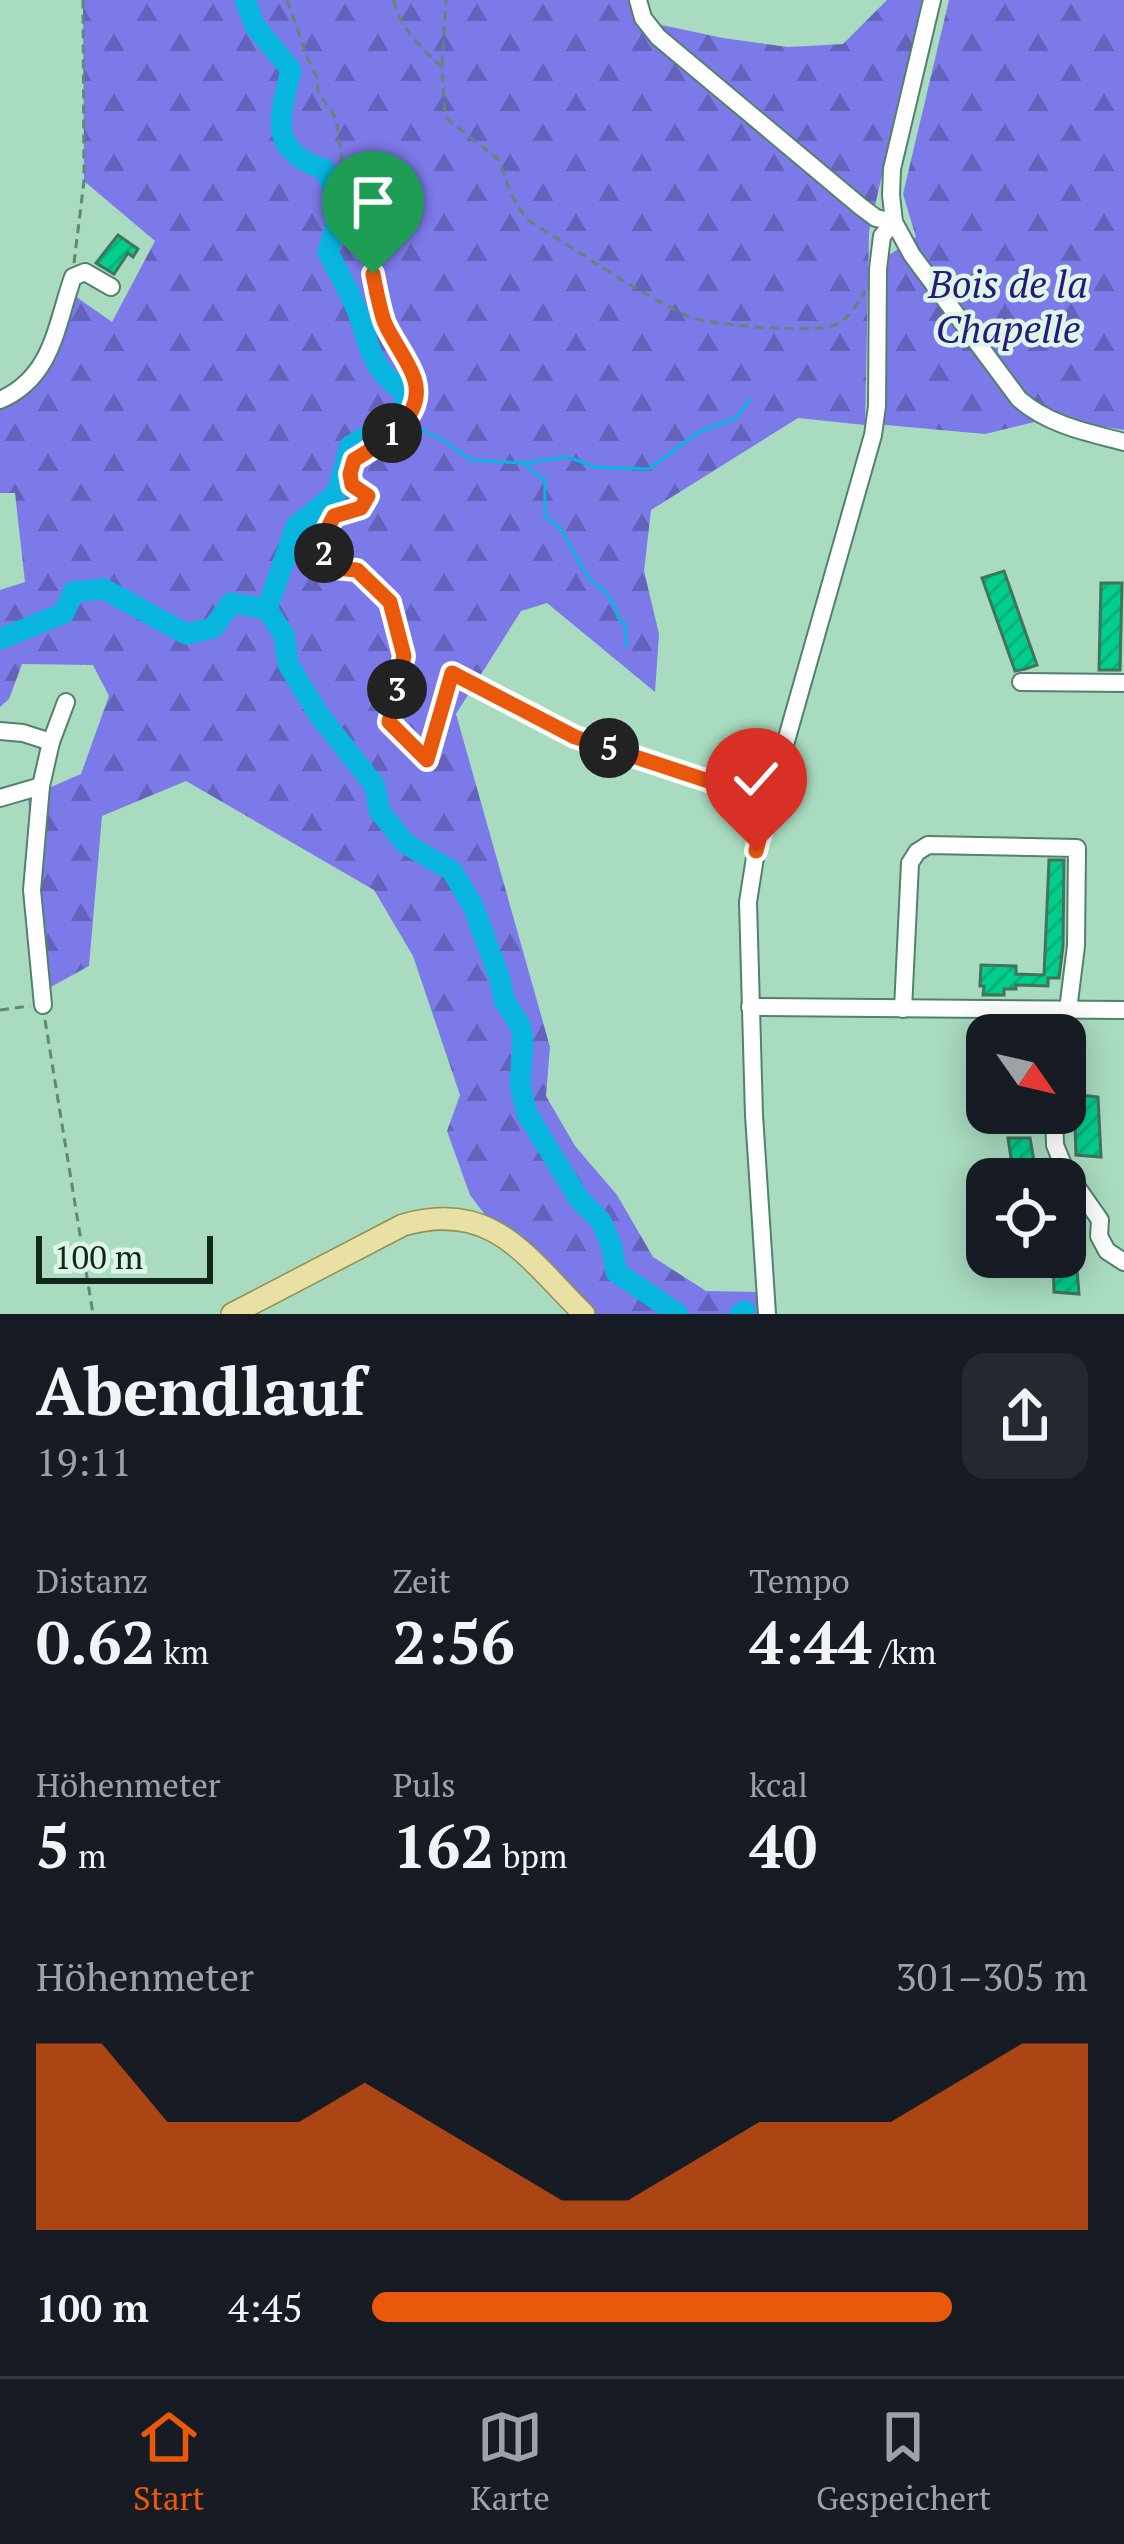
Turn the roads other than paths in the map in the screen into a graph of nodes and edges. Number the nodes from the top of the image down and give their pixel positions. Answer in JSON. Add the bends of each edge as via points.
{"nodes":[{"id":1,"x":638,"y":0,"type":"edge"},
{"id":2,"x":932,"y":0,"type":"edge"},
{"id":3,"x":894,"y":221,"type":"junction"},
{"id":4,"x":111,"y":287,"type":"dead end"},
{"id":5,"x":0,"y":400,"type":"edge"},
{"id":6,"x":1124,"y":442,"type":"edge"},
{"id":7,"x":1021,"y":682,"type":"dead end"},
{"id":8,"x":1124,"y":683,"type":"edge"},
{"id":9,"x":66,"y":702,"type":"dead end"},
{"id":10,"x":0,"y":731,"type":"edge"},
{"id":11,"x":50,"y":742,"type":"junction"},
{"id":12,"x":41,"y":786,"type":"junction"},
{"id":13,"x":0,"y":798,"type":"edge"},
{"id":14,"x":43,"y":1005,"type":"road end"},
{"id":15,"x":750,"y":1007,"type":"junction"},
{"id":16,"x":903,"y":1009,"type":"junction"},
{"id":17,"x":1061,"y":1010,"type":"junction"},
{"id":18,"x":1124,"y":1010,"type":"edge"},
{"id":19,"x":1061,"y":1014,"type":"edge"},
{"id":20,"x":1055,"y":1134,"type":"edge"},
{"id":21,"x":1124,"y":1262,"type":"edge"},
{"id":22,"x":232,"y":1314,"type":"edge"},
{"id":23,"x":584,"y":1314,"type":"edge"},
{"id":24,"x":767,"y":1314,"type":"edge"}],
"edges":[{"from":1,"to":3,"type":"street","via":[[658,37],[860,206]]},
{"from":2,"to":3,"type":"street","via":[[892,169]]},
{"from":3,"to":6,"type":"street","via":[[1019,399],[1054,422]]},
{"from":3,"to":15,"type":"street","via":[[882,236],[878,269],[873,435],[756,851],[748,902]]},
{"from":4,"to":5,"type":"street","via":[[85,272],[73,277],[52,350]]},
{"from":7,"to":8,"type":"street"},
{"from":9,"to":11,"type":"street"},
{"from":10,"to":11,"type":"street"},
{"from":11,"to":12,"type":"street"},
{"from":12,"to":13,"type":"street"},
{"from":12,"to":14,"type":"street","via":[[32,890]]},
{"from":15,"to":16,"type":"street"},
{"from":15,"to":24,"type":"street"},
{"from":16,"to":17,"type":"street"},
{"from":16,"to":17,"type":"street","via":[[910,862],[928,845],[1076,848],[1076,946]]},
{"from":17,"to":18,"type":"street"},
{"from":17,"to":19,"type":"street"},
{"from":20,"to":21,"type":"street","via":[[1065,1170],[1100,1220],[1107,1251]]},
{"from":22,"to":23,"type":"main road","via":[[404,1225],[454,1217],[505,1237]]}]}
